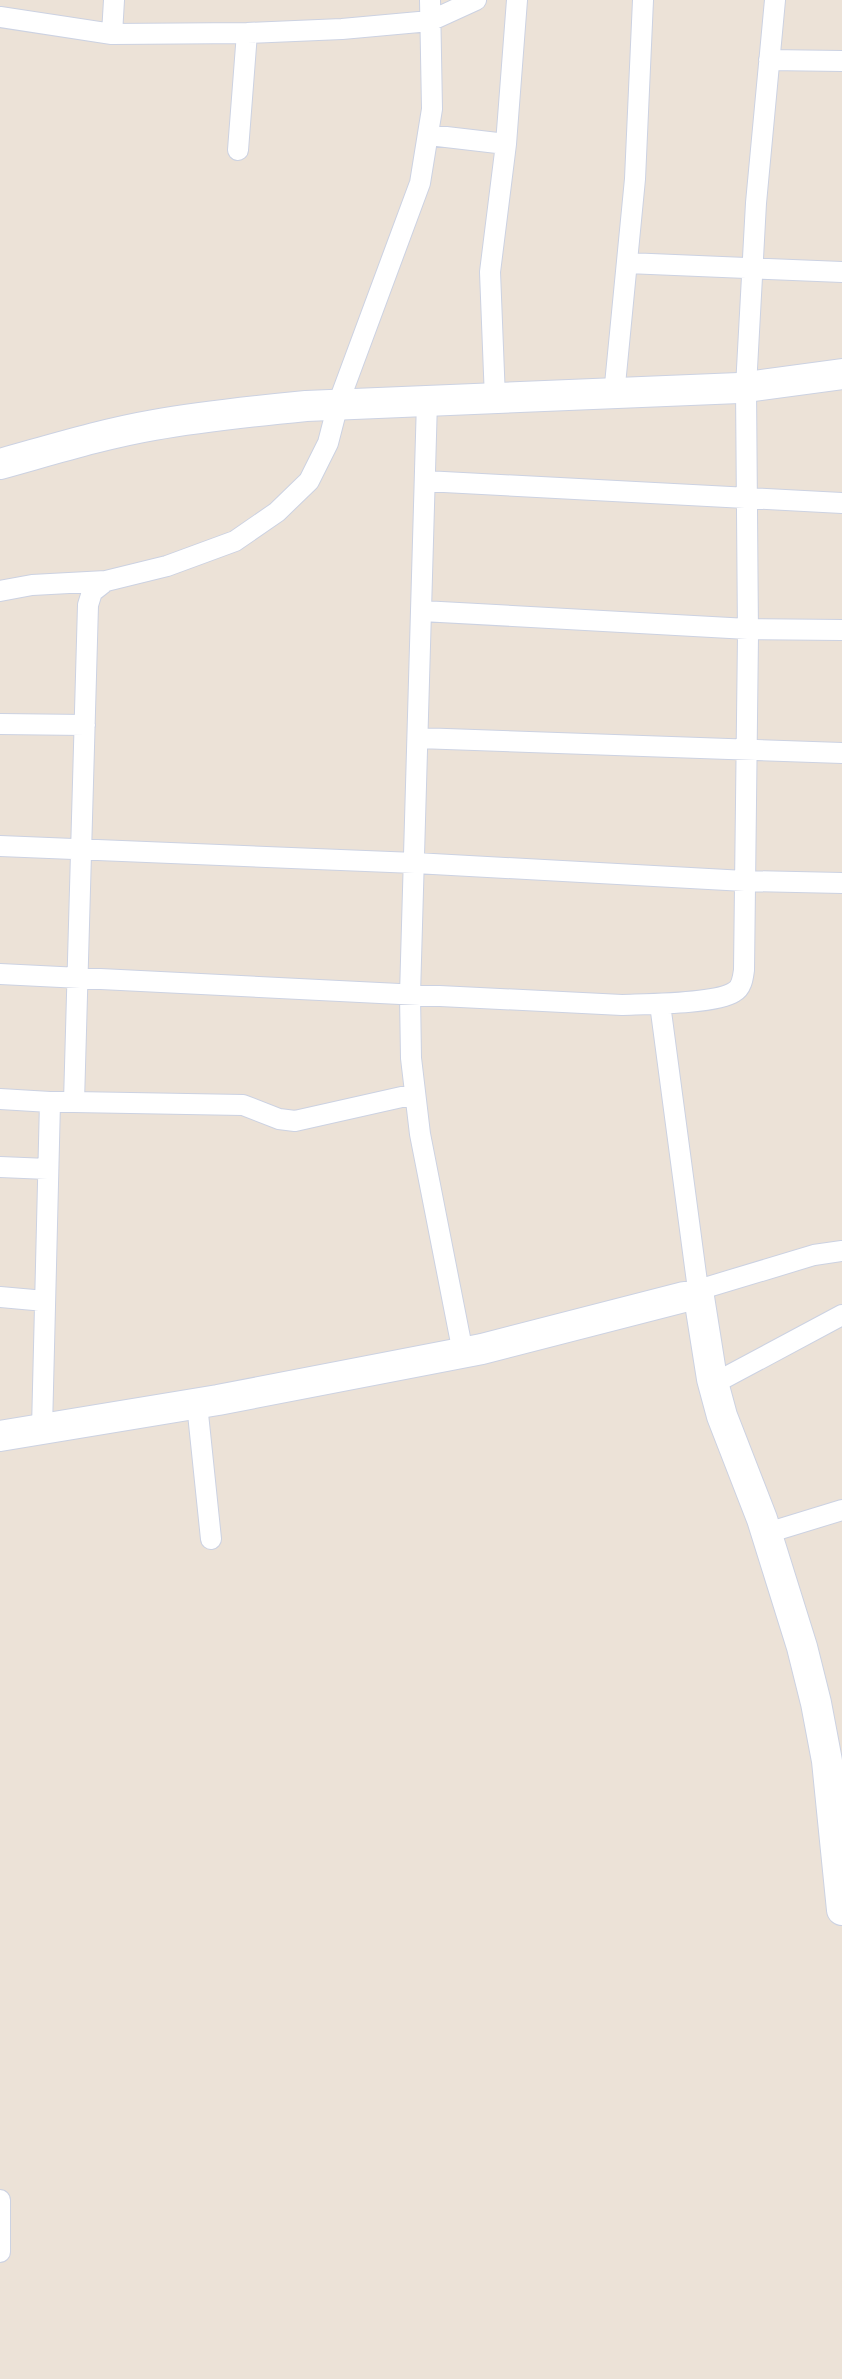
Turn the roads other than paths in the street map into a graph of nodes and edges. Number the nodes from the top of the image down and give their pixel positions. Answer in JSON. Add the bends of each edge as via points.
{"nodes":[{"id":1,"x":114,"y":0,"type":"edge"},
{"id":2,"x":430,"y":0,"type":"edge"},
{"id":3,"x":476,"y":0,"type":"edge"},
{"id":4,"x":517,"y":0,"type":"edge"},
{"id":5,"x":643,"y":0,"type":"edge"},
{"id":6,"x":775,"y":0,"type":"edge"},
{"id":7,"x":0,"y":17,"type":"edge"},
{"id":8,"x":430,"y":21,"type":"junction"},
{"id":9,"x":247,"y":33,"type":"junction"},
{"id":10,"x":112,"y":34,"type":"junction"},
{"id":11,"x":769,"y":60,"type":"junction"},
{"id":12,"x":842,"y":61,"type":"edge"},
{"id":13,"x":429,"y":135,"type":"junction"},
{"id":14,"x":506,"y":144,"type":"junction"},
{"id":15,"x":238,"y":150,"type":"dead end"},
{"id":16,"x":627,"y":263,"type":"junction"},
{"id":17,"x":753,"y":269,"type":"junction"},
{"id":18,"x":842,"y":272,"type":"edge"},
{"id":19,"x":842,"y":374,"type":"edge"},
{"id":20,"x":746,"y":387,"type":"junction"},
{"id":21,"x":614,"y":395,"type":"junction"},
{"id":22,"x":495,"y":399,"type":"junction"},
{"id":23,"x":427,"y":401,"type":"junction"},
{"id":24,"x":338,"y":404,"type":"junction"},
{"id":25,"x":0,"y":464,"type":"edge"},
{"id":26,"x":425,"y":481,"type":"junction"},
{"id":27,"x":748,"y":499,"type":"junction"},
{"id":28,"x":842,"y":503,"type":"edge"},
{"id":29,"x":106,"y":581,"type":"junction"},
{"id":30,"x":0,"y":591,"type":"edge"},
{"id":31,"x":422,"y":611,"type":"junction"},
{"id":32,"x":748,"y":629,"type":"junction"},
{"id":33,"x":842,"y":630,"type":"edge"},
{"id":34,"x":0,"y":724,"type":"edge"},
{"id":35,"x":85,"y":725,"type":"junction"},
{"id":36,"x":418,"y":738,"type":"junction"},
{"id":37,"x":746,"y":751,"type":"junction"},
{"id":38,"x":842,"y":753,"type":"edge"},
{"id":39,"x":0,"y":846,"type":"edge"},
{"id":40,"x":80,"y":848,"type":"junction"},
{"id":41,"x":415,"y":863,"type":"junction"},
{"id":42,"x":745,"y":881,"type":"junction"},
{"id":43,"x":842,"y":883,"type":"edge"},
{"id":44,"x":0,"y":974,"type":"edge"},
{"id":45,"x":77,"y":978,"type":"junction"},
{"id":46,"x":410,"y":995,"type":"junction"},
{"id":47,"x":660,"y":1004,"type":"junction"},
{"id":48,"x":415,"y":1094,"type":"junction"},
{"id":49,"x":0,"y":1099,"type":"edge"},
{"id":50,"x":50,"y":1102,"type":"junction"},
{"id":51,"x":74,"y":1102,"type":"junction"},
{"id":52,"x":0,"y":1167,"type":"edge"},
{"id":53,"x":48,"y":1169,"type":"junction"},
{"id":54,"x":842,"y":1251,"type":"edge"},
{"id":55,"x":699,"y":1294,"type":"junction"},
{"id":56,"x":0,"y":1297,"type":"edge"},
{"id":57,"x":45,"y":1301,"type":"junction"},
{"id":58,"x":842,"y":1315,"type":"edge"},
{"id":59,"x":463,"y":1353,"type":"junction"},
{"id":60,"x":713,"y":1384,"type":"junction"},
{"id":61,"x":197,"y":1404,"type":"junction"},
{"id":62,"x":0,"y":1426,"type":"edge"},
{"id":63,"x":42,"y":1429,"type":"junction"},
{"id":64,"x":0,"y":1436,"type":"edge"},
{"id":65,"x":842,"y":1510,"type":"edge"},
{"id":66,"x":767,"y":1533,"type":"junction"},
{"id":67,"x":211,"y":1539,"type":"dead end"},
{"id":68,"x":832,"y":1737,"type":"edge"},
{"id":69,"x":837,"y":1808,"type":"edge"},
{"id":70,"x":842,"y":1910,"type":"edge"},
{"id":71,"x":0,"y":2200,"type":"edge"},
{"id":72,"x":0,"y":2252,"type":"edge"}],
"edges":[{"from":1,"to":10,"type":"street"},
{"from":2,"to":8,"type":"street"},
{"from":3,"to":8,"type":"street"},
{"from":4,"to":14,"type":"street"},
{"from":5,"to":16,"type":"street"},
{"from":6,"to":11,"type":"street"},
{"from":7,"to":10,"type":"street"},
{"from":8,"to":9,"type":"street"},
{"from":8,"to":13,"type":"street"},
{"from":9,"to":10,"type":"street"},
{"from":9,"to":15,"type":"street"},
{"from":11,"to":12,"type":"street"},
{"from":11,"to":17,"type":"street"},
{"from":13,"to":14,"type":"street"},
{"from":13,"to":24,"type":"street","via":[[420,183]]},
{"from":14,"to":22,"type":"street","via":[[490,272]]},
{"from":16,"to":17,"type":"street"},
{"from":16,"to":21,"type":"street"},
{"from":17,"to":18,"type":"street"},
{"from":17,"to":20,"type":"street"},
{"from":19,"to":20,"type":"street"},
{"from":20,"to":21,"type":"street"},
{"from":20,"to":27,"type":"street"},
{"from":21,"to":22,"type":"street"},
{"from":22,"to":23,"type":"street"},
{"from":23,"to":24,"type":"street"},
{"from":23,"to":26,"type":"street"},
{"from":24,"to":25,"type":"street","via":[[154,425]]},
{"from":24,"to":29,"type":"street","via":[[328,443],[309,481],[277,512],[235,541]]},
{"from":26,"to":27,"type":"street"},
{"from":26,"to":31,"type":"street"},
{"from":27,"to":28,"type":"street"},
{"from":27,"to":32,"type":"street"},
{"from":29,"to":30,"type":"street"},
{"from":29,"to":35,"type":"street","via":[[92,592],[88,605]]},
{"from":31,"to":32,"type":"street"},
{"from":31,"to":36,"type":"street"},
{"from":32,"to":33,"type":"street"},
{"from":32,"to":37,"type":"street"},
{"from":34,"to":35,"type":"street"},
{"from":35,"to":40,"type":"street"},
{"from":36,"to":37,"type":"street"},
{"from":36,"to":41,"type":"street"},
{"from":37,"to":38,"type":"street"},
{"from":37,"to":42,"type":"street"},
{"from":39,"to":40,"type":"street"},
{"from":40,"to":41,"type":"street"},
{"from":40,"to":45,"type":"street"},
{"from":41,"to":42,"type":"street"},
{"from":41,"to":46,"type":"street"},
{"from":42,"to":43,"type":"street"},
{"from":42,"to":47,"type":"street","via":[[740,987],[717,997]]},
{"from":44,"to":45,"type":"street"},
{"from":45,"to":46,"type":"street"},
{"from":45,"to":51,"type":"street"},
{"from":46,"to":47,"type":"street"},
{"from":46,"to":48,"type":"street"},
{"from":47,"to":55,"type":"street"},
{"from":48,"to":51,"type":"street","via":[[295,1121],[243,1105]]},
{"from":48,"to":59,"type":"street"},
{"from":49,"to":50,"type":"street"},
{"from":50,"to":51,"type":"street"},
{"from":50,"to":53,"type":"street"},
{"from":52,"to":53,"type":"street"},
{"from":53,"to":57,"type":"street"},
{"from":54,"to":55,"type":"street","via":[[814,1255]]},
{"from":55,"to":59,"type":"street"},
{"from":55,"to":60,"type":"street"},
{"from":56,"to":57,"type":"street"},
{"from":57,"to":63,"type":"street"},
{"from":58,"to":60,"type":"street"},
{"from":59,"to":61,"type":"street"},
{"from":60,"to":66,"type":"street"},
{"from":61,"to":63,"type":"street"},
{"from":61,"to":67,"type":"street"},
{"from":62,"to":63,"type":"street"},
{"from":63,"to":64,"type":"street"},
{"from":65,"to":66,"type":"street"},
{"from":66,"to":68,"type":"street"},
{"from":68,"to":69,"type":"street"},
{"from":69,"to":70,"type":"street"},
{"from":71,"to":72,"type":"street"}]}
